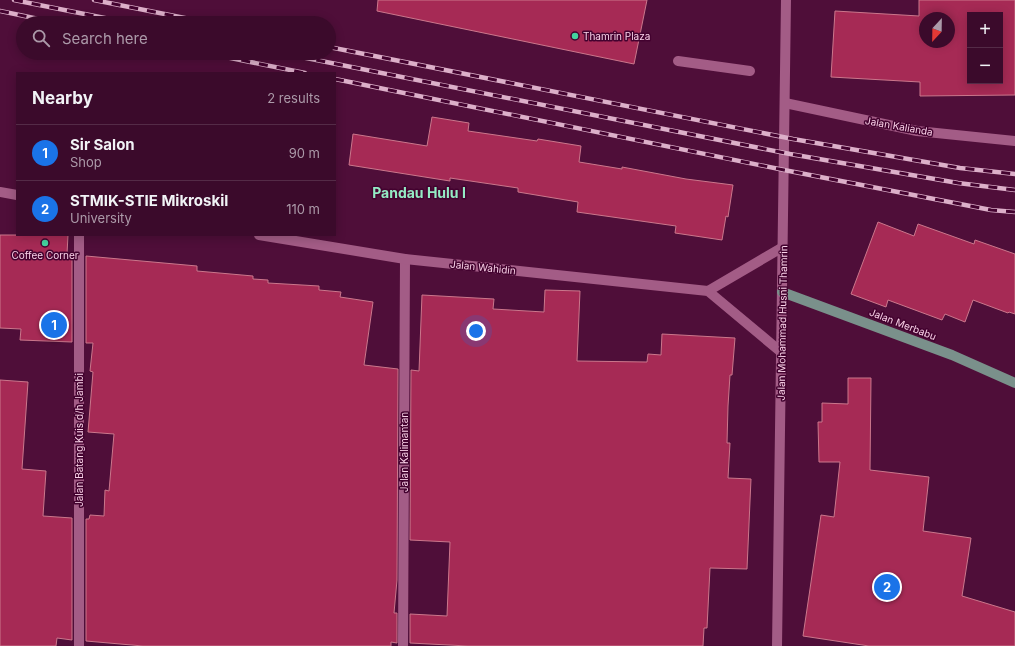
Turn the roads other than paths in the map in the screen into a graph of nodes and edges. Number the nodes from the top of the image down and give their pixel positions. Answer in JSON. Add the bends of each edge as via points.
{"nodes":[{"id":1,"x":786,"y":0,"type":"edge"},
{"id":2,"x":678,"y":60,"type":"dead end"},
{"id":3,"x":750,"y":71,"type":"dead end"},
{"id":4,"x":785,"y":104,"type":"junction"},
{"id":5,"x":1015,"y":140,"type":"edge"},
{"id":6,"x":0,"y":192,"type":"edge"},
{"id":7,"x":16,"y":195,"type":"edge"},
{"id":8,"x":80,"y":236,"type":"edge"},
{"id":9,"x":265,"y":236,"type":"edge"},
{"id":10,"x":783,"y":247,"type":"junction"},
{"id":11,"x":405,"y":259,"type":"junction"},
{"id":12,"x":708,"y":291,"type":"junction"},
{"id":13,"x":782,"y":292,"type":"junction"},
{"id":14,"x":781,"y":352,"type":"junction"},
{"id":15,"x":1015,"y":383,"type":"edge"},
{"id":16,"x":79,"y":646,"type":"edge"},
{"id":17,"x":403,"y":646,"type":"edge"},
{"id":18,"x":777,"y":646,"type":"edge"}],
"edges":[{"from":1,"to":4,"type":"street","name":"Jalan Mohammad Husni Thamrin"},
{"from":2,"to":3,"type":"street"},
{"from":4,"to":5,"type":"street","name":"Jalan Kalianda","via":[[917,131]]},
{"from":4,"to":10,"type":"street","name":"Jalan Mohammad Husni Thamrin"},
{"from":6,"to":7,"type":"street"},
{"from":8,"to":16,"type":"street","name":"Jalan Batang Kuis d/h Jambi"},
{"from":9,"to":11,"type":"street","name":"Jalan Wahidin"},
{"from":10,"to":12,"type":"street"},
{"from":10,"to":13,"type":"street","name":"Jalan Mohammad Husni Thamrin"},
{"from":11,"to":12,"type":"street","name":"Jalan Wahidin"},
{"from":11,"to":17,"type":"street","name":"Jalan Kalimantan"},
{"from":12,"to":14,"type":"street"},
{"from":13,"to":14,"type":"street","name":"Jalan Mohammad Husni Thamrin"},
{"from":13,"to":15,"type":"main road","name":"Jalan Merbabu","via":[[952,355]]},
{"from":14,"to":18,"type":"street","name":"Jalan Mohammad Husni Thamrin"}]}
